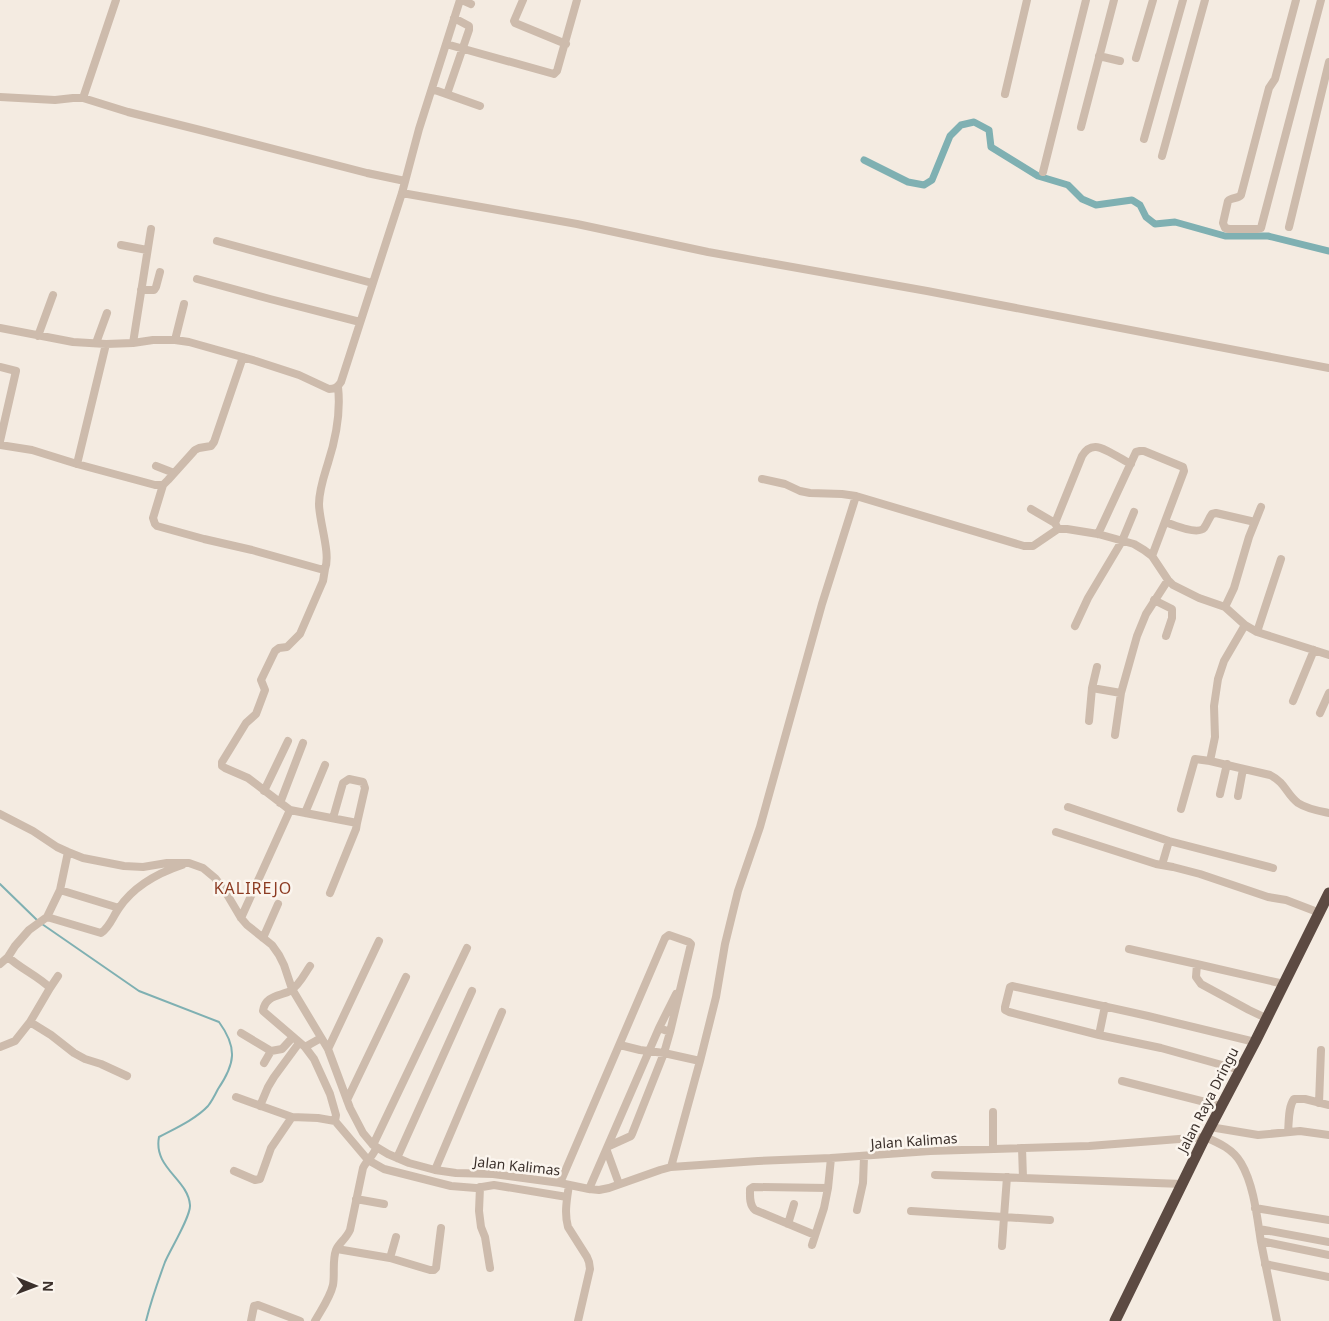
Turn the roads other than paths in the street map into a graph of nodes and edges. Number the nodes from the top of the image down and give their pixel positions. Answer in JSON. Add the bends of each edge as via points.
{"nodes":[{"id":1,"x":116,"y":0,"type":"edge"},
{"id":2,"x":461,"y":0,"type":"edge"},
{"id":3,"x":523,"y":0,"type":"edge"},
{"id":4,"x":577,"y":0,"type":"edge"},
{"id":5,"x":1027,"y":0,"type":"edge"},
{"id":6,"x":1086,"y":0,"type":"edge"},
{"id":7,"x":1114,"y":0,"type":"edge"},
{"id":8,"x":1153,"y":0,"type":"edge"},
{"id":9,"x":1183,"y":0,"type":"edge"},
{"id":10,"x":1205,"y":0,"type":"edge"},
{"id":11,"x":1296,"y":0,"type":"edge"},
{"id":12,"x":1321,"y":0,"type":"edge"},
{"id":13,"x":472,"y":4,"type":"dead end"},
{"id":14,"x":454,"y":18,"type":"junction"},
{"id":15,"x":446,"y":44,"type":"junction"},
{"id":16,"x":566,"y":44,"type":"junction"},
{"id":17,"x":463,"y":49,"type":"junction"},
{"id":18,"x":1099,"y":56,"type":"junction"},
{"id":19,"x":1136,"y":58,"type":"dead end"},
{"id":20,"x":1120,"y":61,"type":"dead end"},
{"id":21,"x":1329,"y":62,"type":"edge"},
{"id":22,"x":432,"y":88,"type":"junction"},
{"id":23,"x":447,"y":94,"type":"junction"},
{"id":24,"x":1005,"y":94,"type":"dead end"},
{"id":25,"x":0,"y":97,"type":"edge"},
{"id":26,"x":83,"y":98,"type":"junction"},
{"id":27,"x":480,"y":106,"type":"dead end"},
{"id":28,"x":1081,"y":127,"type":"dead end"},
{"id":29,"x":1144,"y":139,"type":"dead end"},
{"id":30,"x":1162,"y":156,"type":"dead end"},
{"id":31,"x":1042,"y":172,"type":"dead end"},
{"id":32,"x":405,"y":181,"type":"junction"},
{"id":33,"x":402,"y":193,"type":"junction"},
{"id":34,"x":1289,"y":228,"type":"dead end"},
{"id":35,"x":150,"y":229,"type":"dead end"},
{"id":36,"x":217,"y":241,"type":"dead end"},
{"id":37,"x":120,"y":245,"type":"dead end"},
{"id":38,"x":147,"y":250,"type":"junction"},
{"id":39,"x":160,"y":272,"type":"dead end"},
{"id":40,"x":197,"y":278,"type":"dead end"},
{"id":41,"x":372,"y":283,"type":"junction"},
{"id":42,"x":141,"y":290,"type":"junction"},
{"id":43,"x":53,"y":294,"type":"dead end"},
{"id":44,"x":184,"y":304,"type":"dead end"},
{"id":45,"x":108,"y":313,"type":"dead end"},
{"id":46,"x":360,"y":322,"type":"junction"},
{"id":47,"x":0,"y":328,"type":"edge"},
{"id":48,"x":38,"y":336,"type":"junction"},
{"id":49,"x":175,"y":340,"type":"junction"},
{"id":50,"x":96,"y":343,"type":"junction"},
{"id":51,"x":133,"y":343,"type":"junction"},
{"id":52,"x":106,"y":344,"type":"junction"},
{"id":53,"x":243,"y":357,"type":"junction"},
{"id":54,"x":0,"y":366,"type":"edge"},
{"id":55,"x":1329,"y":368,"type":"edge"},
{"id":56,"x":338,"y":387,"type":"junction"},
{"id":57,"x":0,"y":443,"type":"edge"},
{"id":58,"x":77,"y":464,"type":"junction"},
{"id":59,"x":1130,"y":464,"type":"junction"},
{"id":60,"x":156,"y":466,"type":"dead end"},
{"id":61,"x":174,"y":473,"type":"junction"},
{"id":62,"x":762,"y":478,"type":"dead end"},
{"id":63,"x":163,"y":485,"type":"junction"},
{"id":64,"x":856,"y":496,"type":"junction"},
{"id":65,"x":1261,"y":507,"type":"dead end"},
{"id":66,"x":1031,"y":508,"type":"dead end"},
{"id":67,"x":1134,"y":512,"type":"dead end"},
{"id":68,"x":1165,"y":522,"type":"junction"},
{"id":69,"x":1255,"y":522,"type":"junction"},
{"id":70,"x":1056,"y":526,"type":"junction"},
{"id":71,"x":1098,"y":534,"type":"junction"},
{"id":72,"x":1122,"y":541,"type":"junction"},
{"id":73,"x":1152,"y":556,"type":"junction"},
{"id":74,"x":1281,"y":559,"type":"dead end"},
{"id":75,"x":325,"y":569,"type":"junction"},
{"id":76,"x":1168,"y":580,"type":"junction"},
{"id":77,"x":1154,"y":600,"type":"junction"},
{"id":78,"x":1225,"y":607,"type":"junction"},
{"id":79,"x":1245,"y":625,"type":"junction"},
{"id":80,"x":1075,"y":626,"type":"dead end"},
{"id":81,"x":1257,"y":632,"type":"junction"},
{"id":82,"x":1166,"y":636,"type":"dead end"},
{"id":83,"x":1314,"y":650,"type":"junction"},
{"id":84,"x":1329,"y":654,"type":"edge"},
{"id":85,"x":1097,"y":667,"type":"dead end"},
{"id":86,"x":1092,"y":688,"type":"junction"},
{"id":87,"x":1121,"y":693,"type":"junction"},
{"id":88,"x":1329,"y":693,"type":"edge"},
{"id":89,"x":1294,"y":700,"type":"dead end"},
{"id":90,"x":1320,"y":713,"type":"dead end"},
{"id":91,"x":1089,"y":721,"type":"dead end"},
{"id":92,"x":1115,"y":735,"type":"dead end"},
{"id":93,"x":288,"y":741,"type":"dead end"},
{"id":94,"x":303,"y":743,"type":"dead end"},
{"id":95,"x":1210,"y":761,"type":"junction"},
{"id":96,"x":1226,"y":764,"type":"junction"},
{"id":97,"x":325,"y":765,"type":"dead end"},
{"id":98,"x":1244,"y":769,"type":"junction"},
{"id":99,"x":264,"y":791,"type":"junction"},
{"id":100,"x":1220,"y":794,"type":"dead end"},
{"id":101,"x":1238,"y":796,"type":"dead end"},
{"id":102,"x":280,"y":803,"type":"junction"},
{"id":103,"x":1068,"y":807,"type":"dead end"},
{"id":104,"x":1181,"y":809,"type":"dead end"},
{"id":105,"x":290,"y":810,"type":"junction"},
{"id":106,"x":306,"y":813,"type":"junction"},
{"id":107,"x":0,"y":814,"type":"edge"},
{"id":108,"x":1329,"y":814,"type":"edge"},
{"id":109,"x":333,"y":818,"type":"junction"},
{"id":110,"x":358,"y":823,"type":"junction"},
{"id":111,"x":1056,"y":832,"type":"dead end"},
{"id":112,"x":1168,"y":841,"type":"junction"},
{"id":113,"x":68,"y":852,"type":"junction"},
{"id":114,"x":188,"y":863,"type":"junction"},
{"id":115,"x":1162,"y":865,"type":"junction"},
{"id":116,"x":1273,"y":868,"type":"dead end"},
{"id":117,"x":60,"y":890,"type":"junction"},
{"id":118,"x":330,"y":893,"type":"dead end"},
{"id":119,"x":1329,"y":893,"type":"edge"},
{"id":120,"x":278,"y":904,"type":"dead end"},
{"id":121,"x":119,"y":908,"type":"junction"},
{"id":122,"x":1324,"y":909,"type":"edge"},
{"id":123,"x":46,"y":918,"type":"junction"},
{"id":124,"x":240,"y":918,"type":"junction"},
{"id":125,"x":263,"y":938,"type":"junction"},
{"id":126,"x":379,"y":941,"type":"dead end"},
{"id":127,"x":467,"y":948,"type":"dead end"},
{"id":128,"x":1129,"y":949,"type":"dead end"},
{"id":129,"x":8,"y":957,"type":"junction"},
{"id":130,"x":0,"y":964,"type":"edge"},
{"id":131,"x":1197,"y":964,"type":"junction"},
{"id":132,"x":310,"y":966,"type":"dead end"},
{"id":133,"x":58,"y":976,"type":"dead end"},
{"id":134,"x":406,"y":977,"type":"dead end"},
{"id":135,"x":682,"y":983,"type":"junction"},
{"id":136,"x":1284,"y":984,"type":"junction"},
{"id":137,"x":50,"y":988,"type":"junction"},
{"id":138,"x":288,"y":991,"type":"junction"},
{"id":139,"x":472,"y":991,"type":"dead end"},
{"id":140,"x":1104,"y":1006,"type":"junction"},
{"id":141,"x":502,"y":1012,"type":"dead end"},
{"id":142,"x":1266,"y":1018,"type":"junction"},
{"id":143,"x":30,"y":1022,"type":"junction"},
{"id":144,"x":658,"y":1028,"type":"junction"},
{"id":145,"x":241,"y":1032,"type":"dead end"},
{"id":146,"x":670,"y":1032,"type":"junction"},
{"id":147,"x":1099,"y":1035,"type":"junction"},
{"id":148,"x":308,"y":1041,"type":"junction"},
{"id":149,"x":1255,"y":1042,"type":"junction"},
{"id":150,"x":620,"y":1045,"type":"junction"},
{"id":151,"x":0,"y":1047,"type":"edge"},
{"id":152,"x":328,"y":1049,"type":"junction"},
{"id":153,"x":1321,"y":1050,"type":"dead end"},
{"id":154,"x":271,"y":1051,"type":"junction"},
{"id":155,"x":649,"y":1052,"type":"junction"},
{"id":156,"x":664,"y":1053,"type":"junction"},
{"id":157,"x":700,"y":1061,"type":"junction"},
{"id":158,"x":264,"y":1063,"type":"dead end"},
{"id":159,"x":1240,"y":1070,"type":"junction"},
{"id":160,"x":127,"y":1076,"type":"dead end"},
{"id":161,"x":1122,"y":1081,"type":"dead end"},
{"id":162,"x":236,"y":1097,"type":"dead end"},
{"id":163,"x":347,"y":1100,"type":"junction"},
{"id":164,"x":1319,"y":1102,"type":"junction"},
{"id":165,"x":1329,"y":1105,"type":"edge"},
{"id":166,"x":260,"y":1106,"type":"junction"},
{"id":167,"x":1221,"y":1106,"type":"junction"},
{"id":168,"x":993,"y":1112,"type":"dead end"},
{"id":169,"x":292,"y":1117,"type":"junction"},
{"id":170,"x":335,"y":1121,"type":"junction"},
{"id":171,"x":1208,"y":1132,"type":"junction"},
{"id":172,"x":1288,"y":1132,"type":"junction"},
{"id":173,"x":1329,"y":1135,"type":"edge"},
{"id":174,"x":608,"y":1148,"type":"junction"},
{"id":175,"x":993,"y":1148,"type":"junction"},
{"id":176,"x":1022,"y":1148,"type":"junction"},
{"id":177,"x":373,"y":1152,"type":"junction"},
{"id":178,"x":864,"y":1157,"type":"junction"},
{"id":179,"x":397,"y":1158,"type":"junction"},
{"id":180,"x":831,"y":1158,"type":"junction"},
{"id":181,"x":671,"y":1167,"type":"junction"},
{"id":182,"x":435,"y":1170,"type":"junction"},
{"id":183,"x":234,"y":1171,"type":"dead end"},
{"id":184,"x":935,"y":1175,"type":"dead end"},
{"id":185,"x":1007,"y":1177,"type":"junction"},
{"id":186,"x":1023,"y":1178,"type":"junction"},
{"id":187,"x":560,"y":1184,"type":"junction"},
{"id":188,"x":619,"y":1184,"type":"junction"},
{"id":189,"x":1182,"y":1184,"type":"junction"},
{"id":190,"x":480,"y":1188,"type":"junction"},
{"id":191,"x":828,"y":1188,"type":"junction"},
{"id":192,"x":589,"y":1189,"type":"junction"},
{"id":193,"x":568,"y":1191,"type":"junction"},
{"id":194,"x":356,"y":1199,"type":"junction"},
{"id":195,"x":384,"y":1204,"type":"dead end"},
{"id":196,"x":794,"y":1204,"type":"dead end"},
{"id":197,"x":1255,"y":1208,"type":"junction"},
{"id":198,"x":857,"y":1210,"type":"dead end"},
{"id":199,"x":911,"y":1211,"type":"dead end"},
{"id":200,"x":1004,"y":1218,"type":"junction"},
{"id":201,"x":1050,"y":1220,"type":"dead end"},
{"id":202,"x":1329,"y":1220,"type":"edge"},
{"id":203,"x":788,"y":1224,"type":"junction"},
{"id":204,"x":441,"y":1228,"type":"dead end"},
{"id":205,"x":1259,"y":1229,"type":"junction"},
{"id":206,"x":816,"y":1235,"type":"junction"},
{"id":207,"x":396,"y":1238,"type":"dead end"},
{"id":208,"x":1261,"y":1241,"type":"junction"},
{"id":209,"x":1329,"y":1242,"type":"edge"},
{"id":210,"x":812,"y":1245,"type":"dead end"},
{"id":211,"x":1002,"y":1246,"type":"dead end"},
{"id":212,"x":336,"y":1249,"type":"junction"},
{"id":213,"x":1329,"y":1255,"type":"edge"},
{"id":214,"x":390,"y":1258,"type":"junction"},
{"id":215,"x":1266,"y":1264,"type":"junction"},
{"id":216,"x":490,"y":1268,"type":"dead end"},
{"id":217,"x":1329,"y":1277,"type":"edge"},
{"id":218,"x":251,"y":1321,"type":"edge"},
{"id":219,"x":300,"y":1321,"type":"edge"},
{"id":220,"x":315,"y":1321,"type":"edge"},
{"id":221,"x":578,"y":1321,"type":"edge"},
{"id":222,"x":1115,"y":1321,"type":"edge"},
{"id":223,"x":1276,"y":1321,"type":"edge"}],
"edges":[{"from":1,"to":26,"type":"street"},
{"from":2,"to":13,"type":"street"},
{"from":2,"to":14,"type":"street"},
{"from":3,"to":16,"type":"street","via":[[515,23]]},
{"from":4,"to":16,"type":"street"},
{"from":5,"to":24,"type":"street"},
{"from":6,"to":31,"type":"street"},
{"from":7,"to":18,"type":"street"},
{"from":8,"to":19,"type":"street"},
{"from":9,"to":29,"type":"street"},
{"from":10,"to":30,"type":"street"},
{"from":11,"to":12,"type":"street","via":[[1241,195],[1228,201],[1223,223],[1225,228],[1261,228]]},
{"from":14,"to":15,"type":"street"},
{"from":14,"to":17,"type":"street","via":[[469,26]]},
{"from":15,"to":17,"type":"street"},
{"from":15,"to":22,"type":"street"},
{"from":16,"to":17,"type":"street","via":[[554,74]]},
{"from":17,"to":23,"type":"street"},
{"from":18,"to":20,"type":"street"},
{"from":18,"to":28,"type":"street"},
{"from":21,"to":34,"type":"street"},
{"from":22,"to":23,"type":"street"},
{"from":22,"to":32,"type":"street"},
{"from":23,"to":27,"type":"street"},
{"from":25,"to":26,"type":"street"},
{"from":26,"to":32,"type":"street"},
{"from":32,"to":33,"type":"street"},
{"from":33,"to":41,"type":"street"},
{"from":33,"to":55,"type":"street","via":[[585,225],[708,252]]},
{"from":35,"to":38,"type":"street"},
{"from":36,"to":41,"type":"street"},
{"from":37,"to":38,"type":"street"},
{"from":38,"to":42,"type":"street"},
{"from":39,"to":42,"type":"street","via":[[154,290]]},
{"from":40,"to":46,"type":"street"},
{"from":41,"to":46,"type":"street"},
{"from":42,"to":51,"type":"street"},
{"from":43,"to":48,"type":"street"},
{"from":44,"to":49,"type":"street"},
{"from":45,"to":50,"type":"street"},
{"from":46,"to":56,"type":"street"},
{"from":47,"to":48,"type":"street"},
{"from":48,"to":50,"type":"street"},
{"from":49,"to":51,"type":"street"},
{"from":49,"to":53,"type":"street"},
{"from":50,"to":52,"type":"street"},
{"from":51,"to":52,"type":"street"},
{"from":52,"to":58,"type":"street"},
{"from":53,"to":56,"type":"street","via":[[299,375],[329,389]]},
{"from":53,"to":61,"type":"street","via":[[214,442],[211,446],[195,450]]},
{"from":54,"to":57,"type":"street","via":[[16,371]]},
{"from":56,"to":75,"type":"street","via":[[338,428],[319,504]]},
{"from":57,"to":58,"type":"street"},
{"from":58,"to":63,"type":"street"},
{"from":59,"to":68,"type":"street","via":[[1136,452],[1140,451],[1184,468]]},
{"from":59,"to":70,"type":"street","via":[[1099,447],[1086,450]]},
{"from":59,"to":71,"type":"street"},
{"from":60,"to":61,"type":"street"},
{"from":61,"to":63,"type":"street"},
{"from":62,"to":64,"type":"street","via":[[810,493]]},
{"from":63,"to":75,"type":"street","via":[[153,518],[157,526]]},
{"from":64,"to":70,"type":"street","via":[[1018,545],[1035,545]]},
{"from":64,"to":157,"type":"street","via":[[822,604],[760,827],[738,891]]},
{"from":65,"to":69,"type":"street"},
{"from":66,"to":70,"type":"street"},
{"from":67,"to":72,"type":"street"},
{"from":68,"to":69,"type":"street","via":[[1200,531],[1212,514]]},
{"from":68,"to":73,"type":"street"},
{"from":69,"to":78,"type":"street"},
{"from":70,"to":71,"type":"street"},
{"from":71,"to":72,"type":"street"},
{"from":72,"to":73,"type":"street","via":[[1134,544]]},
{"from":72,"to":80,"type":"street"},
{"from":73,"to":76,"type":"street"},
{"from":74,"to":81,"type":"street"},
{"from":75,"to":99,"type":"street","via":[[300,634],[287,647],[275,651],[262,677],[265,690],[256,714],[246,723],[222,762],[222,766],[248,778]]},
{"from":76,"to":77,"type":"street"},
{"from":76,"to":78,"type":"street","via":[[1199,598]]},
{"from":77,"to":82,"type":"street","via":[[1172,610]]},
{"from":77,"to":87,"type":"street","via":[[1137,636]]},
{"from":78,"to":79,"type":"street"},
{"from":79,"to":81,"type":"street"},
{"from":79,"to":95,"type":"street","via":[[1224,661],[1218,679],[1214,706],[1215,737]]},
{"from":81,"to":83,"type":"street"},
{"from":83,"to":84,"type":"street"},
{"from":83,"to":89,"type":"street"},
{"from":85,"to":86,"type":"street"},
{"from":86,"to":87,"type":"street"},
{"from":86,"to":91,"type":"street"},
{"from":87,"to":92,"type":"street"},
{"from":88,"to":90,"type":"street"},
{"from":93,"to":99,"type":"street"},
{"from":94,"to":102,"type":"street"},
{"from":95,"to":96,"type":"street"},
{"from":95,"to":104,"type":"street","via":[[1195,759]]},
{"from":96,"to":98,"type":"street"},
{"from":96,"to":100,"type":"street"},
{"from":97,"to":106,"type":"street"},
{"from":98,"to":101,"type":"street"},
{"from":98,"to":108,"type":"street","via":[[1278,779],[1299,804]]},
{"from":99,"to":102,"type":"street"},
{"from":102,"to":105,"type":"street"},
{"from":103,"to":112,"type":"street"},
{"from":105,"to":106,"type":"street"},
{"from":105,"to":124,"type":"street"},
{"from":106,"to":109,"type":"street"},
{"from":107,"to":113,"type":"street","name":"Jalan Kalimas"},
{"from":109,"to":110,"type":"street"},
{"from":109,"to":110,"type":"street","via":[[343,783],[349,779],[360,780],[365,788]]},
{"from":110,"to":118,"type":"street"},
{"from":111,"to":115,"type":"street"},
{"from":112,"to":115,"type":"street"},
{"from":112,"to":116,"type":"street"},
{"from":113,"to":114,"type":"street","name":"Jalan Kalimas","via":[[124,866]]},
{"from":113,"to":117,"type":"street"},
{"from":114,"to":121,"type":"street","via":[[140,885]]},
{"from":114,"to":124,"type":"street","name":"Jalan Kalimas","via":[[203,868],[215,878]]},
{"from":115,"to":122,"type":"street"},
{"from":117,"to":121,"type":"street"},
{"from":117,"to":123,"type":"street"},
{"from":119,"to":122,"type":"highway","name":"Jalan Raya Dringu"},
{"from":120,"to":125,"type":"street"},
{"from":121,"to":123,"type":"street","via":[[107,929],[101,933]]},
{"from":122,"to":136,"type":"highway","name":"Jalan Raya Dringu"},
{"from":123,"to":129,"type":"street","via":[[29,930]]},
{"from":124,"to":125,"type":"street","name":"Jalan Kalimas"},
{"from":125,"to":138,"type":"street","name":"Jalan Kalimas","via":[[284,965]]},
{"from":126,"to":152,"type":"street"},
{"from":127,"to":177,"type":"street"},
{"from":128,"to":131,"type":"street"},
{"from":129,"to":130,"type":"street"},
{"from":129,"to":137,"type":"street"},
{"from":131,"to":136,"type":"street"},
{"from":131,"to":142,"type":"street","via":[[1196,977],[1201,984]]},
{"from":132,"to":138,"type":"street"},
{"from":133,"to":137,"type":"street"},
{"from":134,"to":163,"type":"street"},
{"from":135,"to":144,"type":"street"},
{"from":135,"to":146,"type":"street"},
{"from":135,"to":150,"type":"street","via":[[691,944],[667,935]]},
{"from":136,"to":142,"type":"highway","name":"Jalan Raya Dringu"},
{"from":137,"to":143,"type":"street"},
{"from":138,"to":148,"type":"street","name":"Jalan Kalimas"},
{"from":138,"to":148,"type":"street","via":[[269,1000],[263,1011]]},
{"from":139,"to":179,"type":"street"},
{"from":140,"to":147,"type":"street"},
{"from":140,"to":147,"type":"street","via":[[1012,986],[1005,1007],[1009,1012]]},
{"from":140,"to":149,"type":"street"},
{"from":141,"to":182,"type":"street"},
{"from":142,"to":149,"type":"highway","name":"Jalan Raya Dringu"},
{"from":143,"to":151,"type":"street","via":[[15,1041]]},
{"from":143,"to":160,"type":"street","via":[[74,1053]]},
{"from":144,"to":146,"type":"street"},
{"from":144,"to":155,"type":"street"},
{"from":145,"to":154,"type":"street"},
{"from":146,"to":156,"type":"street"},
{"from":147,"to":159,"type":"street"},
{"from":148,"to":152,"type":"street","name":"Jalan Kalimas"},
{"from":148,"to":154,"type":"street"},
{"from":148,"to":166,"type":"street","via":[[274,1077]]},
{"from":148,"to":170,"type":"street","via":[[330,1094]]},
{"from":149,"to":159,"type":"highway","name":"Jalan Raya Dringu"},
{"from":150,"to":155,"type":"street"},
{"from":150,"to":187,"type":"street"},
{"from":152,"to":163,"type":"street","name":"Jalan Kalimas"},
{"from":153,"to":164,"type":"street"},
{"from":154,"to":158,"type":"street"},
{"from":155,"to":156,"type":"street"},
{"from":155,"to":174,"type":"street"},
{"from":156,"to":157,"type":"street"},
{"from":156,"to":174,"type":"street","via":[[631,1136]]},
{"from":157,"to":181,"type":"street"},
{"from":159,"to":167,"type":"highway","name":"Jalan Raya Dringu"},
{"from":161,"to":167,"type":"street"},
{"from":162,"to":166,"type":"street"},
{"from":163,"to":177,"type":"street","name":"Jalan Kalimas"},
{"from":164,"to":165,"type":"street"},
{"from":164,"to":172,"type":"street","via":[[1296,1098],[1292,1101]]},
{"from":166,"to":169,"type":"street"},
{"from":167,"to":171,"type":"highway","name":"Jalan Raya Dringu"},
{"from":168,"to":175,"type":"street"},
{"from":169,"to":170,"type":"street"},
{"from":169,"to":183,"type":"street","via":[[271,1148],[260,1179]]},
{"from":170,"to":177,"type":"street"},
{"from":171,"to":172,"type":"street","name":"Jalan Kalimas","via":[[1258,1135]]},
{"from":171,"to":176,"type":"street","name":"Jalan Kalimas","via":[[1089,1146]]},
{"from":171,"to":189,"type":"highway","name":"Jalan Raya Dringu"},
{"from":171,"to":197,"type":"street","via":[[1241,1163]]},
{"from":172,"to":173,"type":"street","name":"Jalan Kalimas"},
{"from":174,"to":188,"type":"street"},
{"from":174,"to":192,"type":"street"},
{"from":175,"to":176,"type":"street","name":"Jalan Kalimas"},
{"from":175,"to":178,"type":"street","name":"Jalan Kalimas"},
{"from":176,"to":186,"type":"street"},
{"from":177,"to":179,"type":"street","name":"Jalan Kalimas"},
{"from":177,"to":190,"type":"street","via":[[384,1169],[451,1186]]},
{"from":177,"to":194,"type":"street","via":[[363,1168]]},
{"from":178,"to":180,"type":"street","name":"Jalan Kalimas"},
{"from":178,"to":198,"type":"street"},
{"from":179,"to":182,"type":"street","name":"Jalan Kalimas"},
{"from":180,"to":181,"type":"street","name":"Jalan Kalimas"},
{"from":180,"to":191,"type":"street"},
{"from":181,"to":188,"type":"street","name":"Jalan Kalimas"},
{"from":182,"to":187,"type":"street","name":"Jalan Kalimas"},
{"from":184,"to":185,"type":"street"},
{"from":185,"to":186,"type":"street"},
{"from":185,"to":200,"type":"street"},
{"from":186,"to":189,"type":"street"},
{"from":187,"to":193,"type":"street","name":"Jalan Kalimas"},
{"from":188,"to":192,"type":"street","name":"Jalan Kalimas"},
{"from":189,"to":222,"type":"highway","name":"Jalan Raya Dringu"},
{"from":190,"to":193,"type":"street","via":[[494,1185]]},
{"from":190,"to":216,"type":"street","via":[[480,1227],[486,1237]]},
{"from":191,"to":203,"type":"street","via":[[751,1188],[755,1210]]},
{"from":191,"to":206,"type":"street"},
{"from":192,"to":193,"type":"street","name":"Jalan Kalimas"},
{"from":193,"to":221,"type":"street","via":[[568,1228],[590,1269]]},
{"from":194,"to":195,"type":"street"},
{"from":194,"to":212,"type":"street","via":[[350,1230]]},
{"from":196,"to":203,"type":"street"},
{"from":197,"to":202,"type":"street"},
{"from":197,"to":205,"type":"street"},
{"from":199,"to":200,"type":"street"},
{"from":200,"to":201,"type":"street"},
{"from":200,"to":211,"type":"street"},
{"from":203,"to":206,"type":"street"},
{"from":204,"to":214,"type":"street","via":[[434,1270]]},
{"from":205,"to":208,"type":"street"},
{"from":205,"to":209,"type":"street"},
{"from":206,"to":210,"type":"street"},
{"from":207,"to":214,"type":"street"},
{"from":208,"to":213,"type":"street"},
{"from":208,"to":215,"type":"street"},
{"from":212,"to":214,"type":"street"},
{"from":212,"to":220,"type":"street","via":[[331,1291]]},
{"from":215,"to":217,"type":"street"},
{"from":215,"to":223,"type":"street"},
{"from":218,"to":219,"type":"street","via":[[254,1306],[258,1304]]}]}
